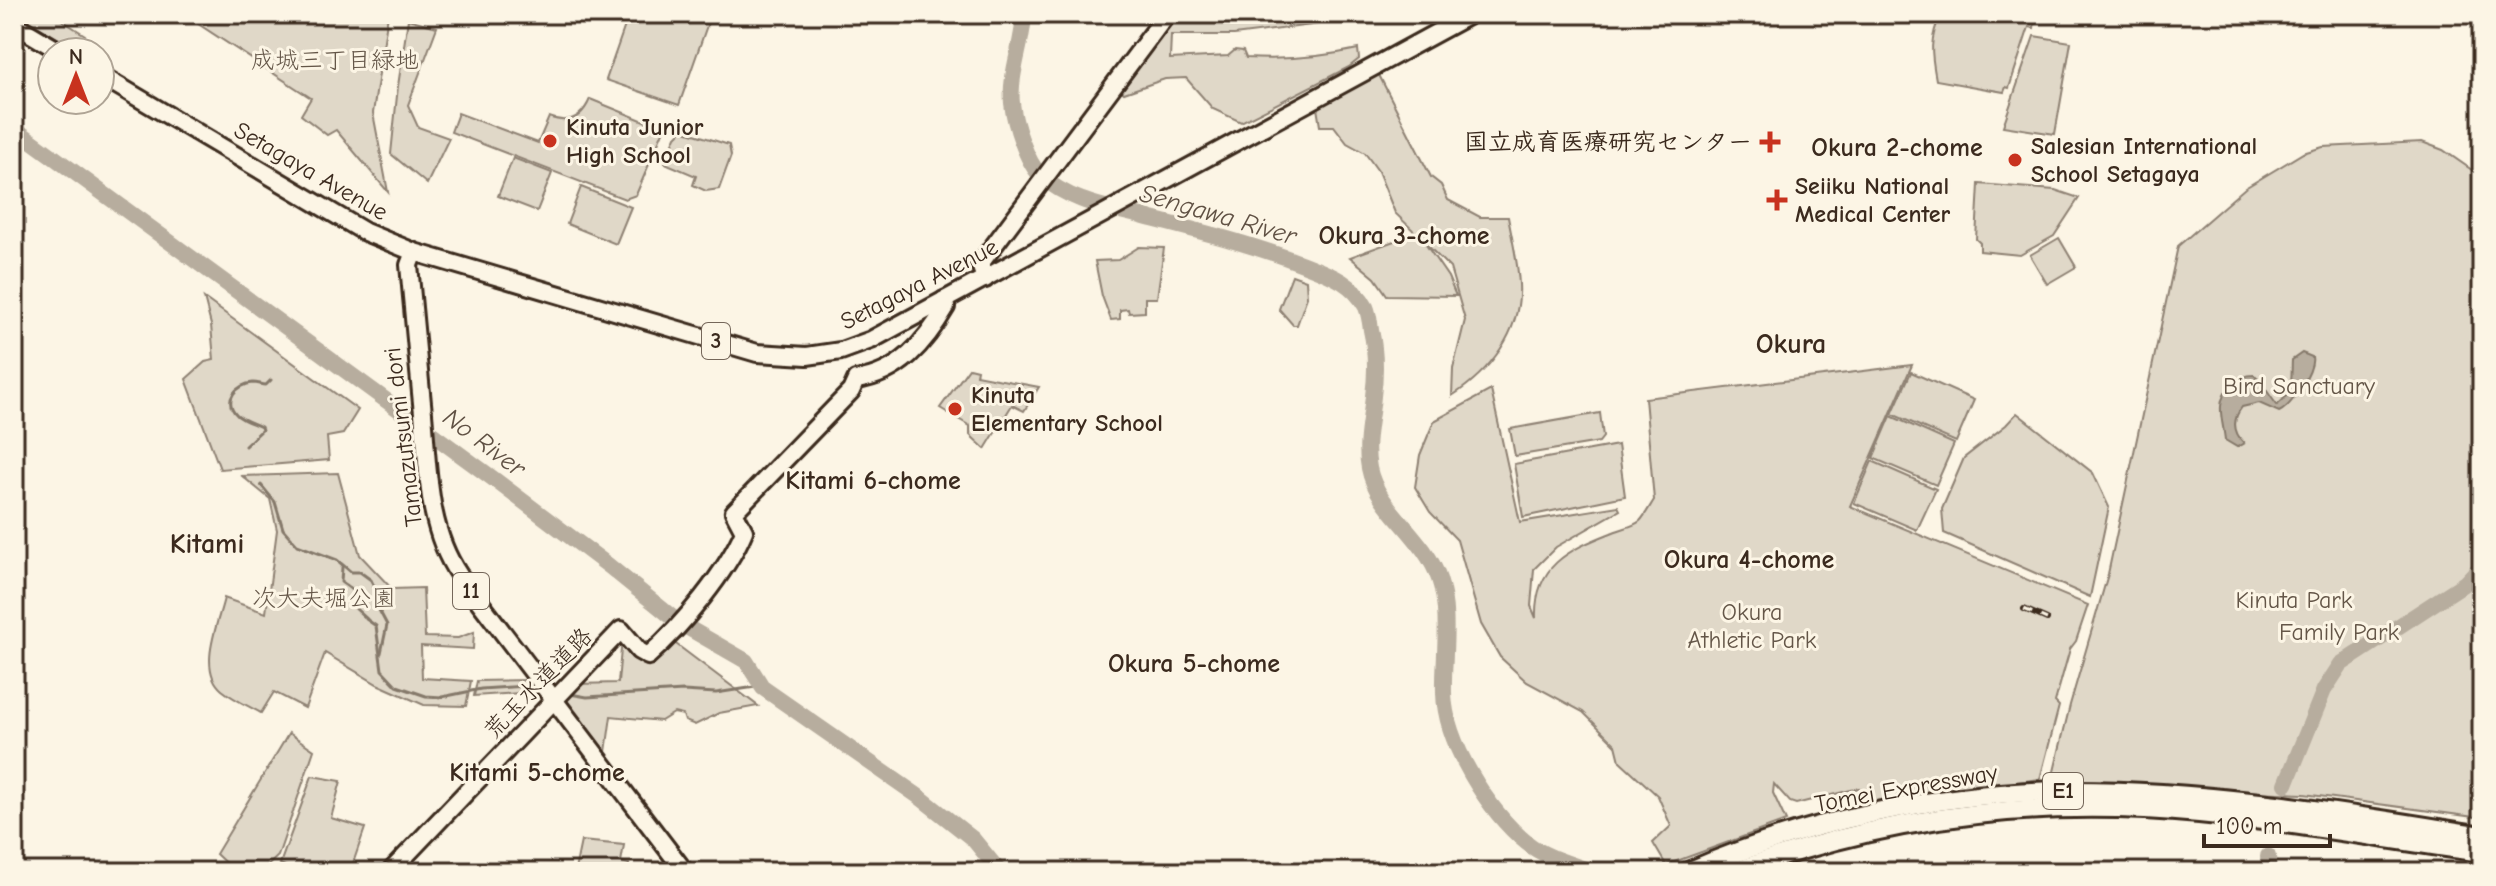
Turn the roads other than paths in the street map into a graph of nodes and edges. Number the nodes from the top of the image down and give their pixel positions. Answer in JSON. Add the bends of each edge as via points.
{"nodes":[{"id":1,"x":1167,"y":14,"type":"edge"},
{"id":2,"x":1471,"y":14,"type":"edge"},
{"id":3,"x":14,"y":24,"type":"edge"},
{"id":4,"x":36,"y":37,"type":"edge"},
{"id":5,"x":116,"y":84,"type":"edge"},
{"id":6,"x":414,"y":252,"type":"junction"},
{"id":7,"x":983,"y":272,"type":"junction"},
{"id":8,"x":944,"y":300,"type":"junction"},
{"id":9,"x":555,"y":701,"type":"junction"},
{"id":10,"x":2482,"y":833,"type":"edge"},
{"id":11,"x":2482,"y":855,"type":"edge"},
{"id":12,"x":390,"y":872,"type":"edge"},
{"id":13,"x":685,"y":872,"type":"edge"},
{"id":14,"x":1688,"y":872,"type":"edge"},
{"id":15,"x":1735,"y":872,"type":"edge"}],
"edges":[{"from":1,"to":7,"type":"main road","via":[[1001,234]]},
{"from":2,"to":7,"type":"main road","name":"Setagaya Avenue","number":"3","via":[[1102,214]]},
{"from":3,"to":4,"type":"main road"},
{"from":5,"to":6,"type":"main road","name":"Setagaya Avenue","number":"3","via":[[365,232]]},
{"from":6,"to":8,"type":"main road","name":"Setagaya Avenue","number":"3","via":[[776,355],[841,351]]},
{"from":6,"to":9,"type":"main road","name":"Tamazutsumi dori","number":"11","via":[[409,265],[435,521],[459,575]]},
{"from":7,"to":8,"type":"main road","name":"Setagaya Avenue","number":"3"},
{"from":8,"to":9,"type":"main road","name":"荒玉水道道路","via":[[946,307],[919,346],[874,378],[856,380],[734,512],[744,531],[734,554],[668,638],[648,656],[621,630]]},
{"from":9,"to":12,"type":"main road","name":"荒玉水道道路"},
{"from":9,"to":13,"type":"main road","name":"Tamazutsumi dori","number":"11"},
{"from":10,"to":14,"type":"highway","name":"Tomei Expressway","number":"E1","via":[[2192,796],[2022,793],[1868,815],[1786,836]]},
{"from":11,"to":15,"type":"highway","name":"Tomei Expressway","number":"E1","via":[[2233,817],[2050,808],[1910,823]]}]}
